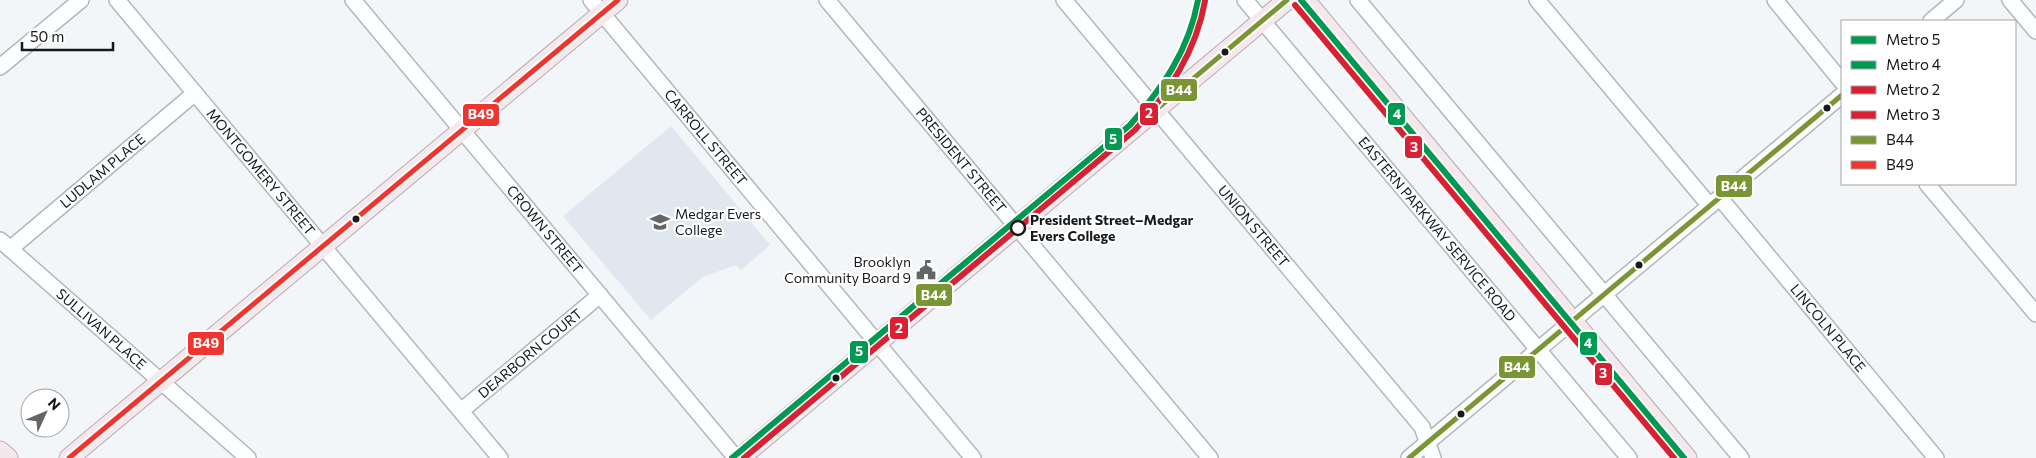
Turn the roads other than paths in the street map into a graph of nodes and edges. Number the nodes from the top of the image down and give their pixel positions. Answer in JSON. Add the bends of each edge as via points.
{"nodes":[{"id":1,"x":81,"y":0,"type":"edge"},
{"id":2,"x":117,"y":0,"type":"edge"},
{"id":3,"x":353,"y":0,"type":"edge"},
{"id":4,"x":618,"y":0,"type":"edge"},
{"id":5,"x":827,"y":0,"type":"edge"},
{"id":6,"x":1064,"y":0,"type":"edge"},
{"id":7,"x":1245,"y":0,"type":"edge"},
{"id":8,"x":1287,"y":0,"type":"edge"},
{"id":9,"x":1305,"y":0,"type":"edge"},
{"id":10,"x":1358,"y":0,"type":"edge"},
{"id":11,"x":1537,"y":0,"type":"edge"},
{"id":12,"x":1775,"y":0,"type":"edge"},
{"id":13,"x":1956,"y":0,"type":"edge"},
{"id":14,"x":2010,"y":0,"type":"edge"},
{"id":15,"x":596,"y":7,"type":"edge"},
{"id":16,"x":1932,"y":20,"type":"edge"},
{"id":17,"x":1262,"y":21,"type":"junction"},
{"id":18,"x":2036,"y":31,"type":"edge"},
{"id":19,"x":0,"y":68,"type":"edge"},
{"id":20,"x":1841,"y":81,"type":"edge"},
{"id":21,"x":195,"y":93,"type":"junction"},
{"id":22,"x":1841,"y":97,"type":"edge"},
{"id":23,"x":1156,"y":110,"type":"junction"},
{"id":24,"x":462,"y":130,"type":"junction"},
{"id":25,"x":1928,"y":185,"type":"edge"},
{"id":26,"x":1715,"y":202,"type":"junction"},
{"id":27,"x":1016,"y":227,"type":"junction"},
{"id":28,"x":5,"y":244,"type":"edge"},
{"id":29,"x":323,"y":246,"type":"junction"},
{"id":30,"x":600,"y":294,"type":"junction"},
{"id":31,"x":1604,"y":295,"type":"junction"},
{"id":32,"x":2036,"y":314,"type":"edge"},
{"id":33,"x":1573,"y":321,"type":"junction"},
{"id":34,"x":877,"y":343,"type":"junction"},
{"id":35,"x":1538,"y":350,"type":"junction"},
{"id":36,"x":161,"y":382,"type":"junction"},
{"id":37,"x":461,"y":411,"type":"junction"},
{"id":38,"x":1428,"y":442,"type":"junction"},
{"id":39,"x":0,"y":451,"type":"edge"},
{"id":40,"x":8,"y":458,"type":"edge"},
{"id":41,"x":69,"y":458,"type":"edge"},
{"id":42,"x":248,"y":458,"type":"edge"},
{"id":43,"x":500,"y":458,"type":"edge"},
{"id":44,"x":738,"y":458,"type":"edge"},
{"id":45,"x":973,"y":458,"type":"edge"},
{"id":46,"x":1210,"y":458,"type":"edge"},
{"id":47,"x":1409,"y":458,"type":"edge"},
{"id":48,"x":1433,"y":458,"type":"edge"},
{"id":49,"x":1629,"y":458,"type":"edge"},
{"id":50,"x":1687,"y":458,"type":"edge"},
{"id":51,"x":1741,"y":458,"type":"edge"},
{"id":52,"x":1936,"y":458,"type":"edge"}],
"edges":[{"from":1,"to":19,"type":"street"},
{"from":2,"to":21,"type":"street","name":"MONTGOMERY STREET"},
{"from":3,"to":24,"type":"street","name":"CROWN STREET"},
{"from":4,"to":15,"type":"main road"},
{"from":5,"to":27,"type":"street","name":"PRESIDENT STREET"},
{"from":6,"to":23,"type":"street","name":"UNION STREET"},
{"from":7,"to":17,"type":"street","name":"EASTERN PARKWAY SERVICE ROAD"},
{"from":8,"to":17,"type":"main road"},
{"from":9,"to":33,"type":"main road"},
{"from":10,"to":31,"type":"street"},
{"from":11,"to":26,"type":"street","name":"LINCOLN PLACE"},
{"from":12,"to":20,"type":"street"},
{"from":13,"to":16,"type":"street"},
{"from":14,"to":18,"type":"street"},
{"from":15,"to":24,"type":"main road"},
{"from":15,"to":34,"type":"street","name":"CARROLL STREET"},
{"from":17,"to":23,"type":"main road"},
{"from":17,"to":35,"type":"street","name":"EASTERN PARKWAY SERVICE ROAD"},
{"from":21,"to":28,"type":"street","name":"LUDLAM PLACE"},
{"from":21,"to":29,"type":"street","name":"MONTGOMERY STREET"},
{"from":22,"to":26,"type":"street"},
{"from":23,"to":27,"type":"main road"},
{"from":23,"to":38,"type":"street","name":"UNION STREET","via":[[1422,428]]},
{"from":24,"to":29,"type":"main road"},
{"from":24,"to":30,"type":"street","name":"CROWN STREET"},
{"from":25,"to":32,"type":"street"},
{"from":26,"to":31,"type":"street"},
{"from":26,"to":52,"type":"street","name":"LINCOLN PLACE"},
{"from":27,"to":34,"type":"main road"},
{"from":27,"to":46,"type":"street","name":"PRESIDENT STREET"},
{"from":28,"to":36,"type":"street","name":"SULLIVAN PLACE"},
{"from":29,"to":36,"type":"main road"},
{"from":29,"to":37,"type":"street","name":"MONTGOMERY STREET"},
{"from":30,"to":37,"type":"street","name":"DEARBORN COURT"},
{"from":30,"to":44,"type":"street","name":"CROWN STREET"},
{"from":31,"to":33,"type":"street"},
{"from":31,"to":51,"type":"street"},
{"from":33,"to":35,"type":"street"},
{"from":33,"to":50,"type":"main road"},
{"from":34,"to":44,"type":"main road"},
{"from":34,"to":45,"type":"street","name":"CARROLL STREET"},
{"from":35,"to":38,"type":"street"},
{"from":35,"to":49,"type":"street","name":"EASTERN PARKWAY SERVICE ROAD"},
{"from":36,"to":41,"type":"main road"},
{"from":36,"to":42,"type":"street","name":"SULLIVAN PLACE"},
{"from":37,"to":43,"type":"street","name":"MONTGOMERY STREET"},
{"from":38,"to":47,"type":"street"},
{"from":38,"to":48,"type":"street","name":"UNION STREET"},
{"from":39,"to":40,"type":"main road"}]}
